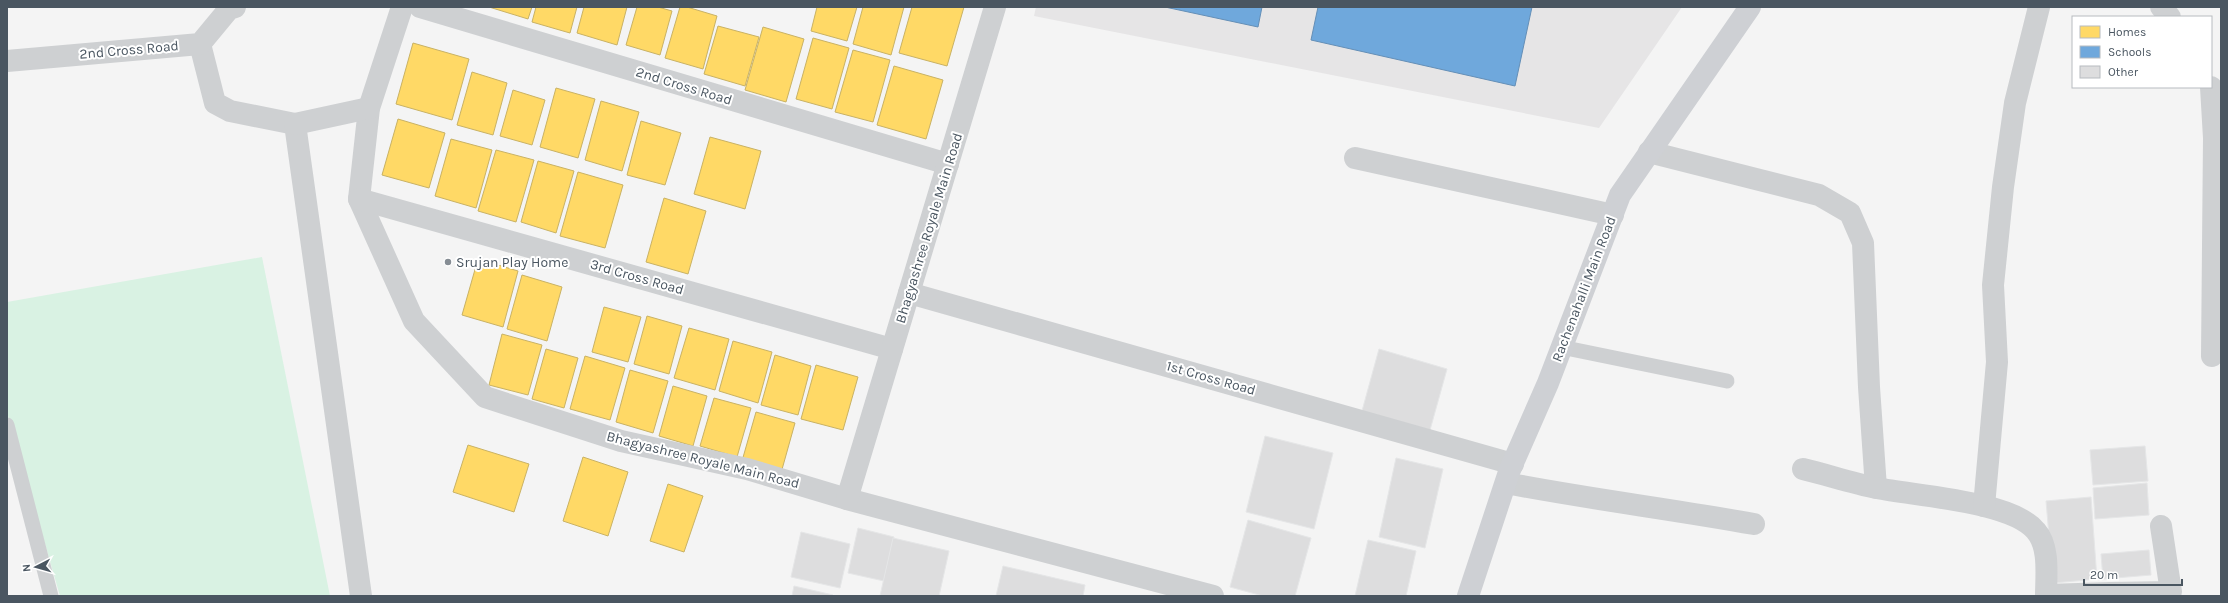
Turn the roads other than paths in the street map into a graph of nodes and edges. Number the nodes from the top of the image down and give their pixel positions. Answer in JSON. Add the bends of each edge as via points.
{"nodes":[{"id":1,"x":235,"y":7,"type":"edge"},
{"id":2,"x":402,"y":7,"type":"edge"},
{"id":3,"x":420,"y":7,"type":"edge"},
{"id":4,"x":995,"y":7,"type":"edge"},
{"id":5,"x":1750,"y":7,"type":"edge"},
{"id":6,"x":2039,"y":7,"type":"edge"},
{"id":7,"x":2161,"y":7,"type":"edge"},
{"id":8,"x":2169,"y":16,"type":"edge"},
{"id":9,"x":200,"y":44,"type":"junction"},
{"id":10,"x":7,"y":61,"type":"edge"},
{"id":11,"x":2211,"y":88,"type":"edge"},
{"id":12,"x":369,"y":108,"type":"junction"},
{"id":13,"x":294,"y":124,"type":"junction"},
{"id":14,"x":1649,"y":152,"type":"junction"},
{"id":15,"x":1355,"y":158,"type":"dead end"},
{"id":16,"x":948,"y":164,"type":"junction"},
{"id":17,"x":359,"y":199,"type":"junction"},
{"id":18,"x":1612,"y":215,"type":"junction"},
{"id":19,"x":909,"y":293,"type":"junction"},
{"id":20,"x":1561,"y":348,"type":"junction"},
{"id":21,"x":892,"y":349,"type":"junction"},
{"id":22,"x":2212,"y":356,"type":"dead end"},
{"id":23,"x":1727,"y":381,"type":"dead end"},
{"id":24,"x":7,"y":425,"type":"edge"},
{"id":25,"x":1803,"y":469,"type":"dead end"},
{"id":26,"x":1509,"y":473,"type":"junction"},
{"id":27,"x":1876,"y":488,"type":"junction"},
{"id":28,"x":847,"y":499,"type":"junction"},
{"id":29,"x":1984,"y":506,"type":"junction"},
{"id":30,"x":1754,"y":524,"type":"dead end"},
{"id":31,"x":2161,"y":526,"type":"dead end"},
{"id":32,"x":2111,"y":595,"type":"edge"},
{"id":33,"x":51,"y":596,"type":"edge"},
{"id":34,"x":361,"y":596,"type":"edge"},
{"id":35,"x":1213,"y":596,"type":"edge"},
{"id":36,"x":1468,"y":596,"type":"edge"},
{"id":37,"x":2046,"y":596,"type":"edge"}],
"edges":[{"from":1,"to":9,"type":"street","via":[[229,9]]},
{"from":2,"to":12,"type":"street"},
{"from":3,"to":16,"type":"street","name":"2nd Cross Road"},
{"from":4,"to":16,"type":"street","name":"Bhagyashree Royale Main Road"},
{"from":5,"to":14,"type":"street","name":"Rachenahalli Main Road"},
{"from":6,"to":29,"type":"street","via":[[2015,103],[2003,187],[1993,285],[1997,362]]},
{"from":7,"to":8,"type":"street"},
{"from":9,"to":10,"type":"street","name":"2nd Cross Road"},
{"from":9,"to":13,"type":"street","via":[[215,104],[230,112]]},
{"from":11,"to":22,"type":"street","via":[[2214,138]]},
{"from":12,"to":13,"type":"street"},
{"from":12,"to":17,"type":"street"},
{"from":13,"to":34,"type":"street"},
{"from":14,"to":18,"type":"street","name":"Rachenahalli Main Road","via":[[1620,195]]},
{"from":14,"to":27,"type":"street","via":[[1819,195],[1850,213],[1863,243],[1868,387]]},
{"from":15,"to":18,"type":"street"},
{"from":16,"to":19,"type":"street","name":"Bhagyashree Royale Main Road"},
{"from":17,"to":21,"type":"street","name":"3rd Cross Road"},
{"from":17,"to":28,"type":"street","name":"Bhagyashree Royale Main Road","via":[[414,321],[485,397],[621,441],[747,469]]},
{"from":18,"to":20,"type":"street","name":"Rachenahalli Main Road"},
{"from":19,"to":21,"type":"street","name":"Bhagyashree Royale Main Road"},
{"from":19,"to":26,"type":"street","name":"1st Cross Road"},
{"from":20,"to":23,"type":"lane"},
{"from":20,"to":26,"type":"street","name":"Rachenahalli Main Road"},
{"from":21,"to":28,"type":"street","name":"Bhagyashree Royale Main Road"},
{"from":24,"to":33,"type":"lane"},
{"from":25,"to":27,"type":"street"},
{"from":26,"to":30,"type":"street","name":"1st Cross Road","via":[[1570,496],[1670,509]]},
{"from":26,"to":36,"type":"street","name":"Rachenahalli Main Road"},
{"from":27,"to":29,"type":"street"},
{"from":28,"to":35,"type":"street"},
{"from":29,"to":37,"type":"street","via":[[2025,520],[2037,532],[2045,552]]},
{"from":31,"to":32,"type":"street","via":[[2171,592]]},
{"from":32,"to":37,"type":"street"}]}
